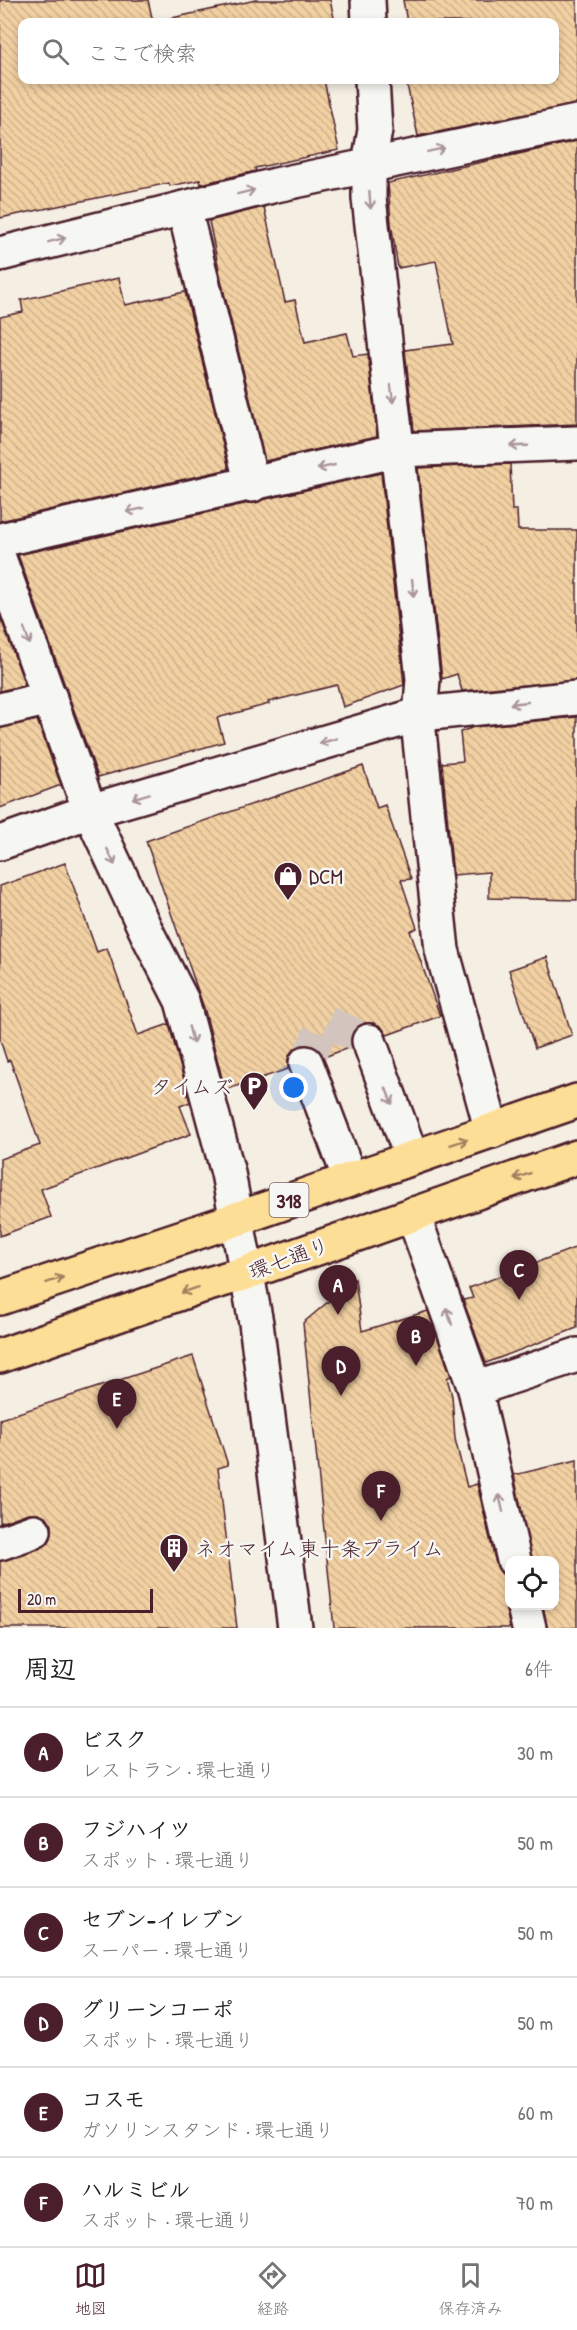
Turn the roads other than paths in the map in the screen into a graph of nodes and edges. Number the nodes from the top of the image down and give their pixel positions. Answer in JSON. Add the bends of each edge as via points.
{"nodes":[{"id":1,"x":368,"y":0,"type":"edge"},
{"id":2,"x":369,"y":18,"type":"edge"},
{"id":3,"x":372,"y":84,"type":"edge"},
{"id":4,"x":577,"y":122,"type":"edge"},
{"id":5,"x":369,"y":164,"type":"junction"},
{"id":6,"x":184,"y":208,"type":"junction"},
{"id":7,"x":0,"y":255,"type":"edge"},
{"id":8,"x":577,"y":443,"type":"edge"},
{"id":9,"x":399,"y":450,"type":"junction"},
{"id":10,"x":252,"y":485,"type":"junction"},
{"id":11,"x":0,"y":540,"type":"edge"},
{"id":12,"x":0,"y":561,"type":"edge"},
{"id":13,"x":50,"y":698,"type":"junction"},
{"id":14,"x":577,"y":698,"type":"edge"},
{"id":15,"x":0,"y":710,"type":"edge"},
{"id":16,"x":421,"y":714,"type":"junction"},
{"id":17,"x":90,"y":811,"type":"junction"},
{"id":18,"x":0,"y":843,"type":"edge"},
{"id":19,"x":369,"y":1041,"type":"dead end"},
{"id":20,"x":306,"y":1063,"type":"dead end"},
{"id":21,"x":577,"y":1101,"type":"edge"},
{"id":22,"x":492,"y":1131,"type":"junction"},
{"id":23,"x":577,"y":1156,"type":"edge"},
{"id":24,"x":412,"y":1158,"type":"junction"},
{"id":25,"x":350,"y":1179,"type":"junction"},
{"id":26,"x":413,"y":1214,"type":"junction"},
{"id":27,"x":237,"y":1219,"type":"junction"},
{"id":28,"x":246,"y":1274,"type":"junction"},
{"id":29,"x":0,"y":1298,"type":"edge"},
{"id":30,"x":0,"y":1356,"type":"edge"},
{"id":31,"x":576,"y":1360,"type":"edge"},
{"id":32,"x":475,"y":1389,"type":"junction"},
{"id":33,"x":34,"y":1531,"type":"dead end"},
{"id":34,"x":0,"y":1543,"type":"edge"},
{"id":35,"x":513,"y":1556,"type":"edge"},
{"id":36,"x":525,"y":1610,"type":"edge"},
{"id":37,"x":295,"y":1628,"type":"edge"},
{"id":38,"x":529,"y":1628,"type":"edge"}],
"edges":[{"from":1,"to":2,"type":"street"},
{"from":3,"to":5,"type":"street","via":[[375,130]]},
{"from":5,"to":4,"type":"street","one_way":true},
{"from":6,"to":5,"type":"street","one_way":true},
{"from":5,"to":9,"type":"street","one_way":true,"via":[[369,198]]},
{"from":7,"to":6,"type":"street","one_way":true},
{"from":6,"to":10,"type":"street"},
{"from":8,"to":9,"type":"street","one_way":true},
{"from":9,"to":10,"type":"street","one_way":true},
{"from":9,"to":16,"type":"street","one_way":true,"via":[[423,679]]},
{"from":10,"to":11,"type":"street","one_way":true},
{"from":12,"to":13,"type":"street","one_way":true},
{"from":13,"to":15,"type":"street"},
{"from":13,"to":17,"type":"street"},
{"from":14,"to":16,"type":"street","one_way":true},
{"from":16,"to":17,"type":"street","one_way":true},
{"from":16,"to":22,"type":"street","via":[[419,731],[442,950]]},
{"from":17,"to":18,"type":"street"},
{"from":17,"to":27,"type":"street","one_way":true,"via":[[182,1001]]},
{"from":19,"to":24,"type":"street","one_way":true},
{"from":20,"to":25,"type":"street"},
{"from":21,"to":22,"type":"main road","number":"318"},
{"from":24,"to":22,"type":"main road","number":"318","one_way":true},
{"from":23,"to":26,"type":"main road","name":"環七通り","one_way":true},
{"from":24,"to":25,"type":"main road","number":"318"},
{"from":25,"to":27,"type":"main road","number":"318"},
{"from":26,"to":28,"type":"main road","name":"環七通り"},
{"from":32,"to":26,"type":"street","one_way":true},
{"from":27,"to":28,"type":"street"},
{"from":29,"to":27,"type":"main road","number":"318","one_way":true},
{"from":28,"to":30,"type":"main road","name":"環七通り","one_way":true},
{"from":28,"to":37,"type":"street","via":[[256,1323]]},
{"from":31,"to":32,"type":"street"},
{"from":35,"to":32,"type":"street","one_way":true},
{"from":33,"to":34,"type":"street"},
{"from":36,"to":38,"type":"street"}]}
